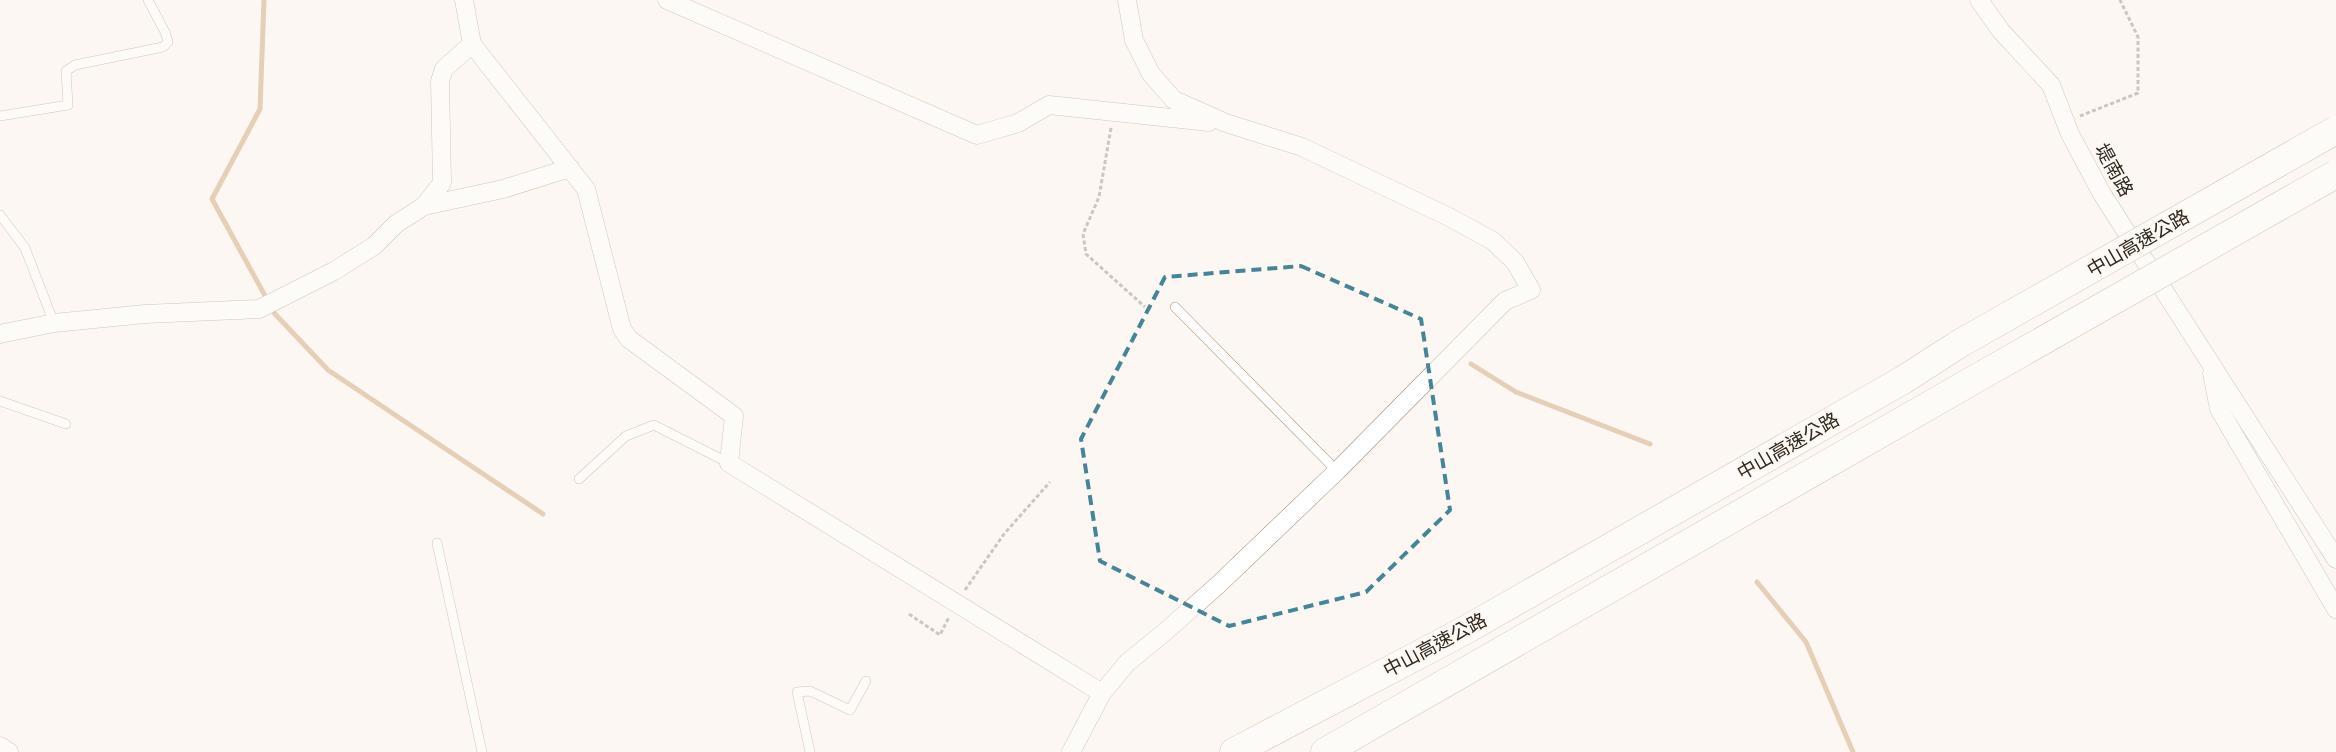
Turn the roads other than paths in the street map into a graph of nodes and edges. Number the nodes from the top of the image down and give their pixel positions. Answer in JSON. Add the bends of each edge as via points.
{"nodes":[{"id":1,"x":148,"y":0,"type":"edge"},
{"id":2,"x":464,"y":0,"type":"edge"},
{"id":3,"x":667,"y":0,"type":"edge"},
{"id":4,"x":1127,"y":0,"type":"edge"},
{"id":5,"x":1979,"y":0,"type":"edge"},
{"id":6,"x":472,"y":44,"type":"junction"},
{"id":7,"x":0,"y":116,"type":"edge"},
{"id":8,"x":1226,"y":124,"type":"junction"},
{"id":9,"x":2336,"y":130,"type":"edge"},
{"id":10,"x":570,"y":168,"type":"junction"},
{"id":11,"x":2336,"y":174,"type":"edge"},
{"id":12,"x":424,"y":206,"type":"junction"},
{"id":13,"x":0,"y":215,"type":"edge"},
{"id":14,"x":1175,"y":307,"type":"dead end"},
{"id":15,"x":54,"y":322,"type":"junction"},
{"id":16,"x":0,"y":334,"type":"edge"},
{"id":17,"x":2210,"y":366,"type":"junction"},
{"id":18,"x":0,"y":401,"type":"edge"},
{"id":19,"x":66,"y":424,"type":"dead end"},
{"id":20,"x":729,"y":462,"type":"junction"},
{"id":21,"x":1337,"y":471,"type":"junction"},
{"id":22,"x":579,"y":478,"type":"dead end"},
{"id":23,"x":437,"y":543,"type":"dead end"},
{"id":24,"x":2336,"y":559,"type":"edge"},
{"id":25,"x":2336,"y":609,"type":"edge"},
{"id":26,"x":866,"y":681,"type":"dead end"},
{"id":27,"x":1102,"y":694,"type":"junction"},
{"id":28,"x":0,"y":746,"type":"edge"},
{"id":29,"x":9,"y":752,"type":"edge"},
{"id":30,"x":482,"y":752,"type":"edge"},
{"id":31,"x":810,"y":752,"type":"edge"},
{"id":32,"x":1071,"y":752,"type":"edge"},
{"id":33,"x":1234,"y":752,"type":"edge"},
{"id":34,"x":1324,"y":752,"type":"edge"}],
"edges":[{"from":1,"to":7,"type":"lane","via":[[165,32],[168,42],[163,47],[75,65],[66,71],[68,105]]},
{"from":2,"to":6,"type":"street"},
{"from":3,"to":8,"type":"street","via":[[977,135],[1018,123],[1049,105]]},
{"from":4,"to":8,"type":"street","via":[[1134,40],[1151,74],[1174,100]]},
{"from":5,"to":17,"type":"street","name":"堤南路","via":[[2001,31],[2051,85],[2070,134],[2102,194]]},
{"from":6,"to":10,"type":"street"},
{"from":6,"to":12,"type":"street","via":[[444,69],[440,81],[442,183]]},
{"from":8,"to":21,"type":"street","via":[[1302,147],[1493,240],[1516,262],[1531,290],[1505,301]]},
{"from":9,"to":33,"type":"highway","name":"中山高速公路","bridge":true,"via":[[1462,632]]},
{"from":10,"to":12,"type":"street","via":[[503,189]]},
{"from":10,"to":20,"type":"street","via":[[586,189],[622,329],[629,339],[734,416]]},
{"from":11,"to":34,"type":"highway","name":"中山高速公路","bridge":true},
{"from":12,"to":15,"type":"street","via":[[396,224],[374,246],[334,271],[259,309]]},
{"from":13,"to":15,"type":"lane","via":[[25,248]]},
{"from":14,"to":21,"type":"lane"},
{"from":15,"to":16,"type":"street"},
{"from":17,"to":24,"type":"street","name":"堤南路"},
{"from":17,"to":25,"type":"street","name":"堤南路","via":[[2219,409]]},
{"from":18,"to":19,"type":"lane"},
{"from":20,"to":22,"type":"lane","via":[[654,425],[626,436]]},
{"from":20,"to":27,"type":"street"},
{"from":21,"to":27,"type":"street","via":[[1206,596],[1127,663]]},
{"from":23,"to":30,"type":"lane"},
{"from":26,"to":31,"type":"lane","via":[[850,710],[810,691],[797,692]]},
{"from":27,"to":32,"type":"street"},
{"from":28,"to":29,"type":"street"}]}
